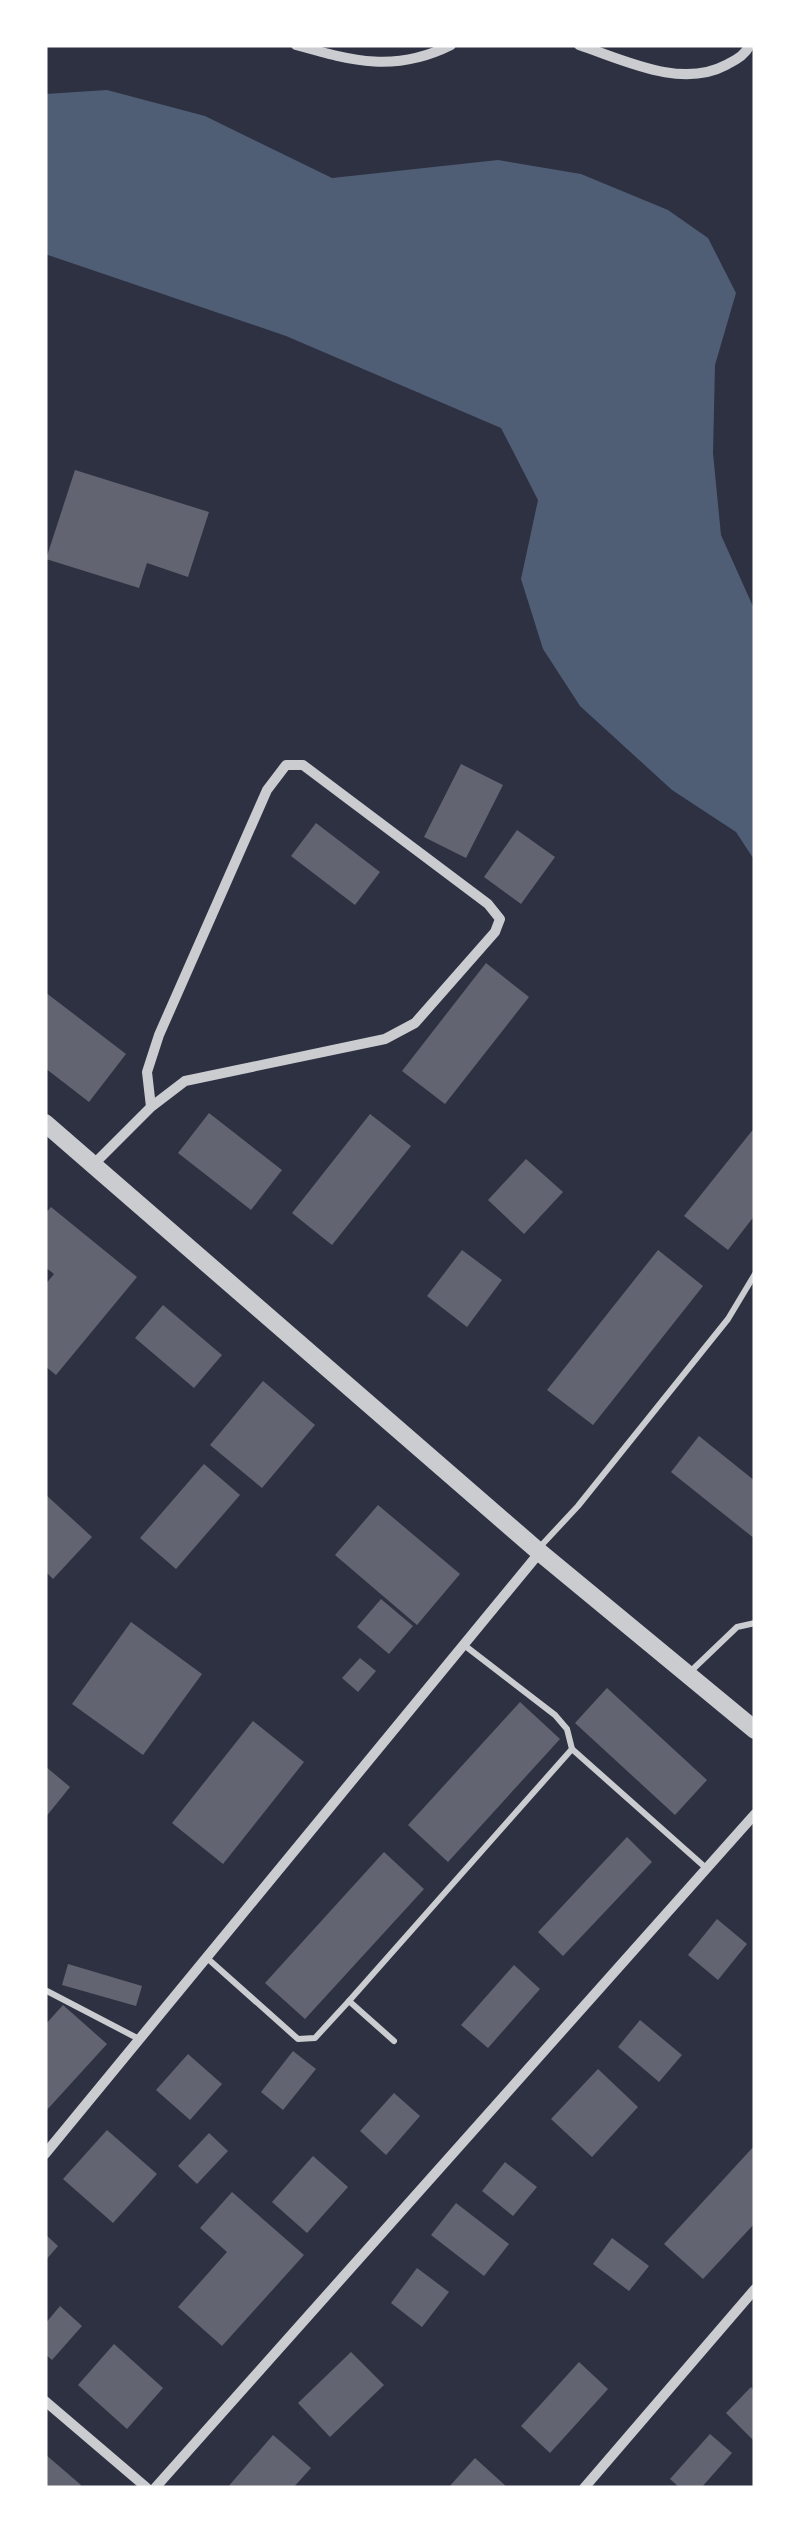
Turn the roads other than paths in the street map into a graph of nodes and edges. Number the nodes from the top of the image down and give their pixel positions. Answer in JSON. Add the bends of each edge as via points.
{"nodes":[{"id":1,"x":296,"y":45,"type":"edge"},
{"id":2,"x":451,"y":45,"type":"edge"},
{"id":3,"x":579,"y":45,"type":"edge"},
{"id":4,"x":750,"y":45,"type":"edge"},
{"id":5,"x":151,"y":1107,"type":"junction"},
{"id":6,"x":45,"y":1123,"type":"edge"},
{"id":7,"x":96,"y":1164,"type":"junction"},
{"id":8,"x":755,"y":1274,"type":"edge"},
{"id":9,"x":539,"y":1551,"type":"junction"},
{"id":10,"x":755,"y":1623,"type":"edge"},
{"id":11,"x":464,"y":1645,"type":"junction"},
{"id":12,"x":688,"y":1674,"type":"junction"},
{"id":13,"x":755,"y":1730,"type":"edge"},
{"id":14,"x":572,"y":1749,"type":"junction"},
{"id":15,"x":755,"y":1814,"type":"edge"},
{"id":16,"x":707,"y":1869,"type":"junction"},
{"id":17,"x":207,"y":1958,"type":"junction"},
{"id":18,"x":45,"y":1990,"type":"edge"},
{"id":19,"x":349,"y":2000,"type":"junction"},
{"id":20,"x":140,"y":2040,"type":"junction"},
{"id":21,"x":394,"y":2041,"type":"dead end"},
{"id":22,"x":45,"y":2154,"type":"edge"},
{"id":23,"x":755,"y":2289,"type":"edge"},
{"id":24,"x":45,"y":2401,"type":"edge"},
{"id":25,"x":147,"y":2488,"type":"edge"},
{"id":26,"x":155,"y":2488,"type":"edge"},
{"id":27,"x":584,"y":2488,"type":"edge"}],
"edges":[{"from":1,"to":2,"type":"street","via":[[339,58],[408,62]]},
{"from":3,"to":4,"type":"street","via":[[688,76],[708,74],[744,56]]},
{"from":5,"to":5,"type":"street","via":[[186,1081],[386,1039],[415,1024],[500,918],[303,765],[286,764],[267,790],[160,1035],[147,1072]]},
{"from":5,"to":7,"type":"street"},
{"from":6,"to":7,"type":"street"},
{"from":7,"to":9,"type":"street"},
{"from":8,"to":9,"type":"lane","via":[[728,1318]]},
{"from":9,"to":11,"type":"street"},
{"from":9,"to":12,"type":"street"},
{"from":10,"to":12,"type":"lane","via":[[736,1627]]},
{"from":11,"to":14,"type":"lane","via":[[555,1715]]},
{"from":11,"to":17,"type":"street"},
{"from":12,"to":13,"type":"street"},
{"from":14,"to":16,"type":"lane"},
{"from":14,"to":19,"type":"lane"},
{"from":15,"to":16,"type":"street"},
{"from":16,"to":26,"type":"street"},
{"from":17,"to":19,"type":"lane","via":[[298,2038],[315,2038]]},
{"from":17,"to":20,"type":"street"},
{"from":18,"to":20,"type":"lane"},
{"from":19,"to":21,"type":"lane"},
{"from":20,"to":22,"type":"street"},
{"from":23,"to":27,"type":"street"},
{"from":24,"to":25,"type":"street"}]}
